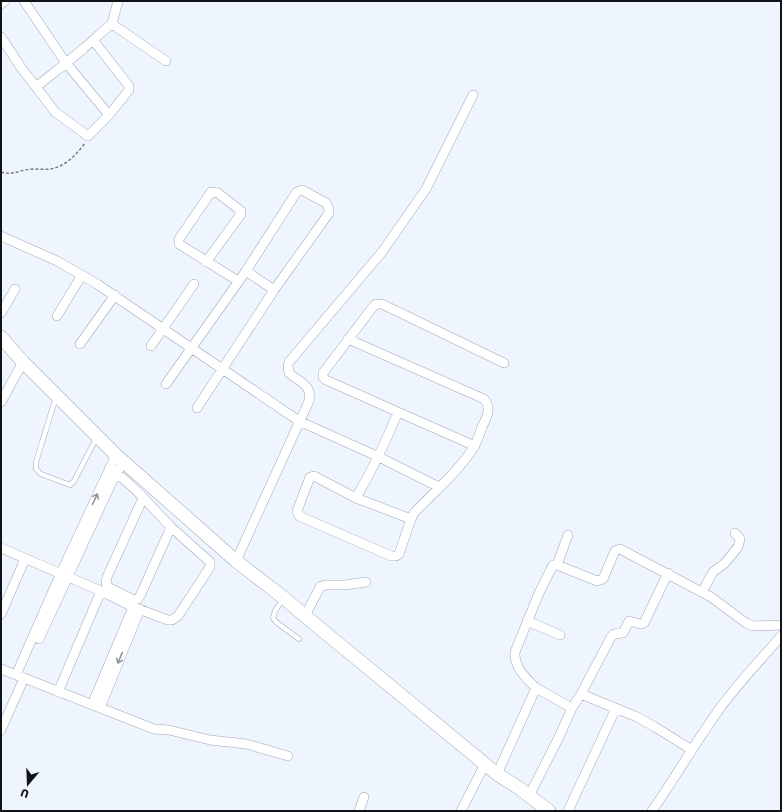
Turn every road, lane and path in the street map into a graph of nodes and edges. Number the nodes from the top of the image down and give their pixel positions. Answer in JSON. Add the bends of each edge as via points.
{"nodes":[{"id":1,"x":5,"y":1,"type":"edge"},
{"id":2,"x":24,"y":1,"type":"edge"},
{"id":3,"x":118,"y":1,"type":"edge"},
{"id":4,"x":1,"y":4,"type":"edge"},
{"id":5,"x":112,"y":24,"type":"junction"},
{"id":6,"x":1,"y":37,"type":"edge"},
{"id":7,"x":93,"y":40,"type":"junction"},
{"id":8,"x":166,"y":61,"type":"dead end"},
{"id":9,"x":66,"y":63,"type":"junction"},
{"id":10,"x":36,"y":87,"type":"junction"},
{"id":11,"x":474,"y":95,"type":"dead end"},
{"id":12,"x":109,"y":114,"type":"junction"},
{"id":13,"x":88,"y":136,"type":"junction"},
{"id":14,"x":1,"y":172,"type":"edge"},
{"id":15,"x":1,"y":236,"type":"edge"},
{"id":16,"x":206,"y":262,"type":"junction"},
{"id":17,"x":246,"y":271,"type":"junction"},
{"id":18,"x":82,"y":275,"type":"junction"},
{"id":19,"x":238,"y":281,"type":"junction"},
{"id":20,"x":194,"y":284,"type":"dead end"},
{"id":21,"x":15,"y":289,"type":"dead end"},
{"id":22,"x":274,"y":290,"type":"junction"},
{"id":23,"x":115,"y":295,"type":"junction"},
{"id":24,"x":1,"y":313,"type":"edge"},
{"id":25,"x":58,"y":316,"type":"dead end"},
{"id":26,"x":163,"y":328,"type":"junction"},
{"id":27,"x":1,"y":337,"type":"edge"},
{"id":28,"x":348,"y":340,"type":"junction"},
{"id":29,"x":80,"y":344,"type":"dead end"},
{"id":30,"x":151,"y":346,"type":"dead end"},
{"id":31,"x":192,"y":348,"type":"junction"},
{"id":32,"x":23,"y":362,"type":"junction"},
{"id":33,"x":504,"y":363,"type":"dead end"},
{"id":34,"x":222,"y":369,"type":"junction"},
{"id":35,"x":166,"y":384,"type":"dead end"},
{"id":36,"x":57,"y":396,"type":"junction"},
{"id":37,"x":1,"y":402,"type":"edge"},
{"id":38,"x":197,"y":408,"type":"dead end"},
{"id":39,"x":398,"y":412,"type":"junction"},
{"id":40,"x":300,"y":421,"type":"junction"},
{"id":41,"x":97,"y":436,"type":"junction"},
{"id":42,"x":474,"y":446,"type":"junction"},
{"id":43,"x":379,"y":457,"type":"junction"},
{"id":44,"x":120,"y":458,"type":"junction"},
{"id":45,"x":112,"y":471,"type":"junction"},
{"id":46,"x":439,"y":487,"type":"junction"},
{"id":47,"x":143,"y":498,"type":"junction"},
{"id":48,"x":356,"y":498,"type":"junction"},
{"id":49,"x":410,"y":519,"type":"junction"},
{"id":50,"x":171,"y":527,"type":"junction"},
{"id":51,"x":735,"y":533,"type":"dead end"},
{"id":52,"x":568,"y":535,"type":"dead end"},
{"id":53,"x":1,"y":548,"type":"edge"},
{"id":54,"x":25,"y":559,"type":"junction"},
{"id":55,"x":236,"y":561,"type":"junction"},
{"id":56,"x":557,"y":565,"type":"junction"},
{"id":57,"x":668,"y":573,"type":"junction"},
{"id":58,"x":64,"y":576,"type":"junction"},
{"id":59,"x":366,"y":582,"type":"dead end"},
{"id":60,"x":101,"y":591,"type":"junction"},
{"id":61,"x":702,"y":592,"type":"junction"},
{"id":62,"x":284,"y":598,"type":"junction"},
{"id":63,"x":137,"y":608,"type":"junction"},
{"id":64,"x":1,"y":614,"type":"edge"},
{"id":65,"x":305,"y":616,"type":"junction"},
{"id":66,"x":527,"y":621,"type":"junction"},
{"id":67,"x":781,"y":626,"type":"edge"},
{"id":68,"x":560,"y":635,"type":"dead end"},
{"id":69,"x":781,"y":636,"type":"edge"},
{"id":70,"x":299,"y":639,"type":"dead end"},
{"id":71,"x":1,"y":669,"type":"edge"},
{"id":72,"x":21,"y":677,"type":"junction"},
{"id":73,"x":536,"y":688,"type":"junction"},
{"id":74,"x":58,"y":692,"type":"junction"},
{"id":75,"x":581,"y":694,"type":"junction"},
{"id":76,"x":96,"y":707,"type":"junction"},
{"id":77,"x":572,"y":708,"type":"junction"},
{"id":78,"x":616,"y":708,"type":"junction"},
{"id":79,"x":1,"y":730,"type":"edge"},
{"id":80,"x":692,"y":750,"type":"junction"},
{"id":81,"x":288,"y":756,"type":"dead end"},
{"id":82,"x":485,"y":764,"type":"junction"},
{"id":83,"x":497,"y":774,"type":"junction"},
{"id":84,"x":529,"y":796,"type":"junction"},
{"id":85,"x":364,"y":797,"type":"dead end"},
{"id":86,"x":358,"y":811,"type":"edge"},
{"id":87,"x":461,"y":811,"type":"edge"},
{"id":88,"x":549,"y":811,"type":"edge"},
{"id":89,"x":568,"y":811,"type":"edge"},
{"id":90,"x":652,"y":811,"type":"edge"}],
"edges":[{"from":1,"to":4,"type":"street"},
{"from":2,"to":9,"type":"street"},
{"from":3,"to":5,"type":"street"},
{"from":5,"to":7,"type":"street"},
{"from":5,"to":8,"type":"street"},
{"from":6,"to":10,"type":"street"},
{"from":7,"to":9,"type":"street"},
{"from":7,"to":12,"type":"street","via":[[129,86],[127,93]]},
{"from":9,"to":10,"type":"street"},
{"from":9,"to":12,"type":"street"},
{"from":10,"to":13,"type":"street","via":[[55,112]]},
{"from":11,"to":40,"type":"street","via":[[426,189],[382,252],[289,362],[289,373],[305,385],[310,394]]},
{"from":12,"to":13,"type":"street"},
{"from":13,"to":14,"type":"path","via":[[76,155],[62,165],[51,169],[9,174]]},
{"from":15,"to":18,"type":"street"},
{"from":16,"to":16,"type":"street","via":[[178,242],[211,192],[218,192],[241,211],[241,214]]},
{"from":16,"to":19,"type":"street"},
{"from":17,"to":19,"type":"street"},
{"from":17,"to":22,"type":"street"},
{"from":17,"to":22,"type":"street","via":[[299,190],[326,204],[328,213]]},
{"from":18,"to":23,"type":"street"},
{"from":18,"to":25,"type":"street"},
{"from":19,"to":31,"type":"street"},
{"from":20,"to":26,"type":"street"},
{"from":21,"to":24,"type":"street"},
{"from":22,"to":34,"type":"street"},
{"from":23,"to":26,"type":"street"},
{"from":23,"to":29,"type":"street"},
{"from":26,"to":30,"type":"street"},
{"from":26,"to":31,"type":"street"},
{"from":27,"to":32,"type":"street"},
{"from":28,"to":33,"type":"street","via":[[372,308],[376,304],[382,304]]},
{"from":28,"to":39,"type":"street","via":[[326,368],[323,377]]},
{"from":28,"to":42,"type":"street","via":[[484,399],[489,408],[488,414]]},
{"from":31,"to":34,"type":"street"},
{"from":31,"to":35,"type":"street"},
{"from":32,"to":36,"type":"street"},
{"from":32,"to":37,"type":"street"},
{"from":34,"to":38,"type":"street"},
{"from":34,"to":40,"type":"street"},
{"from":36,"to":41,"type":"street"},
{"from":36,"to":41,"type":"lane","via":[[36,462],[36,469],[41,474],[70,484],[74,482]]},
{"from":39,"to":42,"type":"street"},
{"from":39,"to":43,"type":"street"},
{"from":40,"to":43,"type":"street"},
{"from":40,"to":55,"type":"street"},
{"from":41,"to":44,"type":"street"},
{"from":42,"to":46,"type":"street","via":[[458,469]]},
{"from":43,"to":46,"type":"street"},
{"from":43,"to":48,"type":"street"},
{"from":44,"to":45,"type":"street"},
{"from":44,"to":55,"type":"street"},
{"from":45,"to":47,"type":"street"},
{"from":45,"to":58,"type":"street"},
{"from":46,"to":49,"type":"street"},
{"from":47,"to":50,"type":"street"},
{"from":47,"to":50,"type":"street","via":[[107,577],[108,587],[134,600],[138,599]]},
{"from":48,"to":49,"type":"street"},
{"from":48,"to":49,"type":"street","via":[[317,476],[312,476],[298,508],[298,514],[391,556],[399,554]]},
{"from":50,"to":63,"type":"street","via":[[208,559],[210,566],[176,619],[168,620]]},
{"from":51,"to":61,"type":"street","via":[[740,539],[738,547],[725,563],[713,572]]},
{"from":52,"to":56,"type":"street"},
{"from":53,"to":54,"type":"street"},
{"from":54,"to":58,"type":"street"},
{"from":54,"to":64,"type":"street"},
{"from":55,"to":62,"type":"street"},
{"from":56,"to":57,"type":"street","via":[[601,580],[615,551],[620,549]]},
{"from":56,"to":66,"type":"street","via":[[551,566]]},
{"from":57,"to":61,"type":"street"},
{"from":57,"to":75,"type":"street","via":[[644,623],[629,621],[623,633],[612,635]]},
{"from":58,"to":60,"type":"street"},
{"from":58,"to":72,"type":"street"},
{"from":59,"to":65,"type":"street","via":[[320,587]]},
{"from":60,"to":63,"type":"street"},
{"from":60,"to":74,"type":"street"},
{"from":61,"to":67,"type":"street","via":[[746,623],[753,626]]},
{"from":62,"to":65,"type":"street"},
{"from":62,"to":70,"type":"lane","via":[[273,618]]},
{"from":63,"to":76,"type":"street"},
{"from":65,"to":82,"type":"street"},
{"from":66,"to":68,"type":"street"},
{"from":66,"to":73,"type":"street","via":[[514,658],[523,676]]},
{"from":69,"to":80,"type":"street","via":[[728,698]]},
{"from":71,"to":72,"type":"street"},
{"from":72,"to":74,"type":"street"},
{"from":72,"to":79,"type":"street"},
{"from":73,"to":77,"type":"street"},
{"from":73,"to":83,"type":"street"},
{"from":74,"to":76,"type":"street"},
{"from":75,"to":77,"type":"street"},
{"from":75,"to":78,"type":"street"},
{"from":76,"to":81,"type":"street","via":[[154,729],[241,744]]},
{"from":77,"to":84,"type":"street"},
{"from":78,"to":80,"type":"street","via":[[655,727]]},
{"from":78,"to":89,"type":"street"},
{"from":80,"to":90,"type":"street"},
{"from":82,"to":83,"type":"street"},
{"from":82,"to":87,"type":"street"},
{"from":83,"to":84,"type":"street"},
{"from":84,"to":88,"type":"street"},
{"from":85,"to":86,"type":"street"}]}
